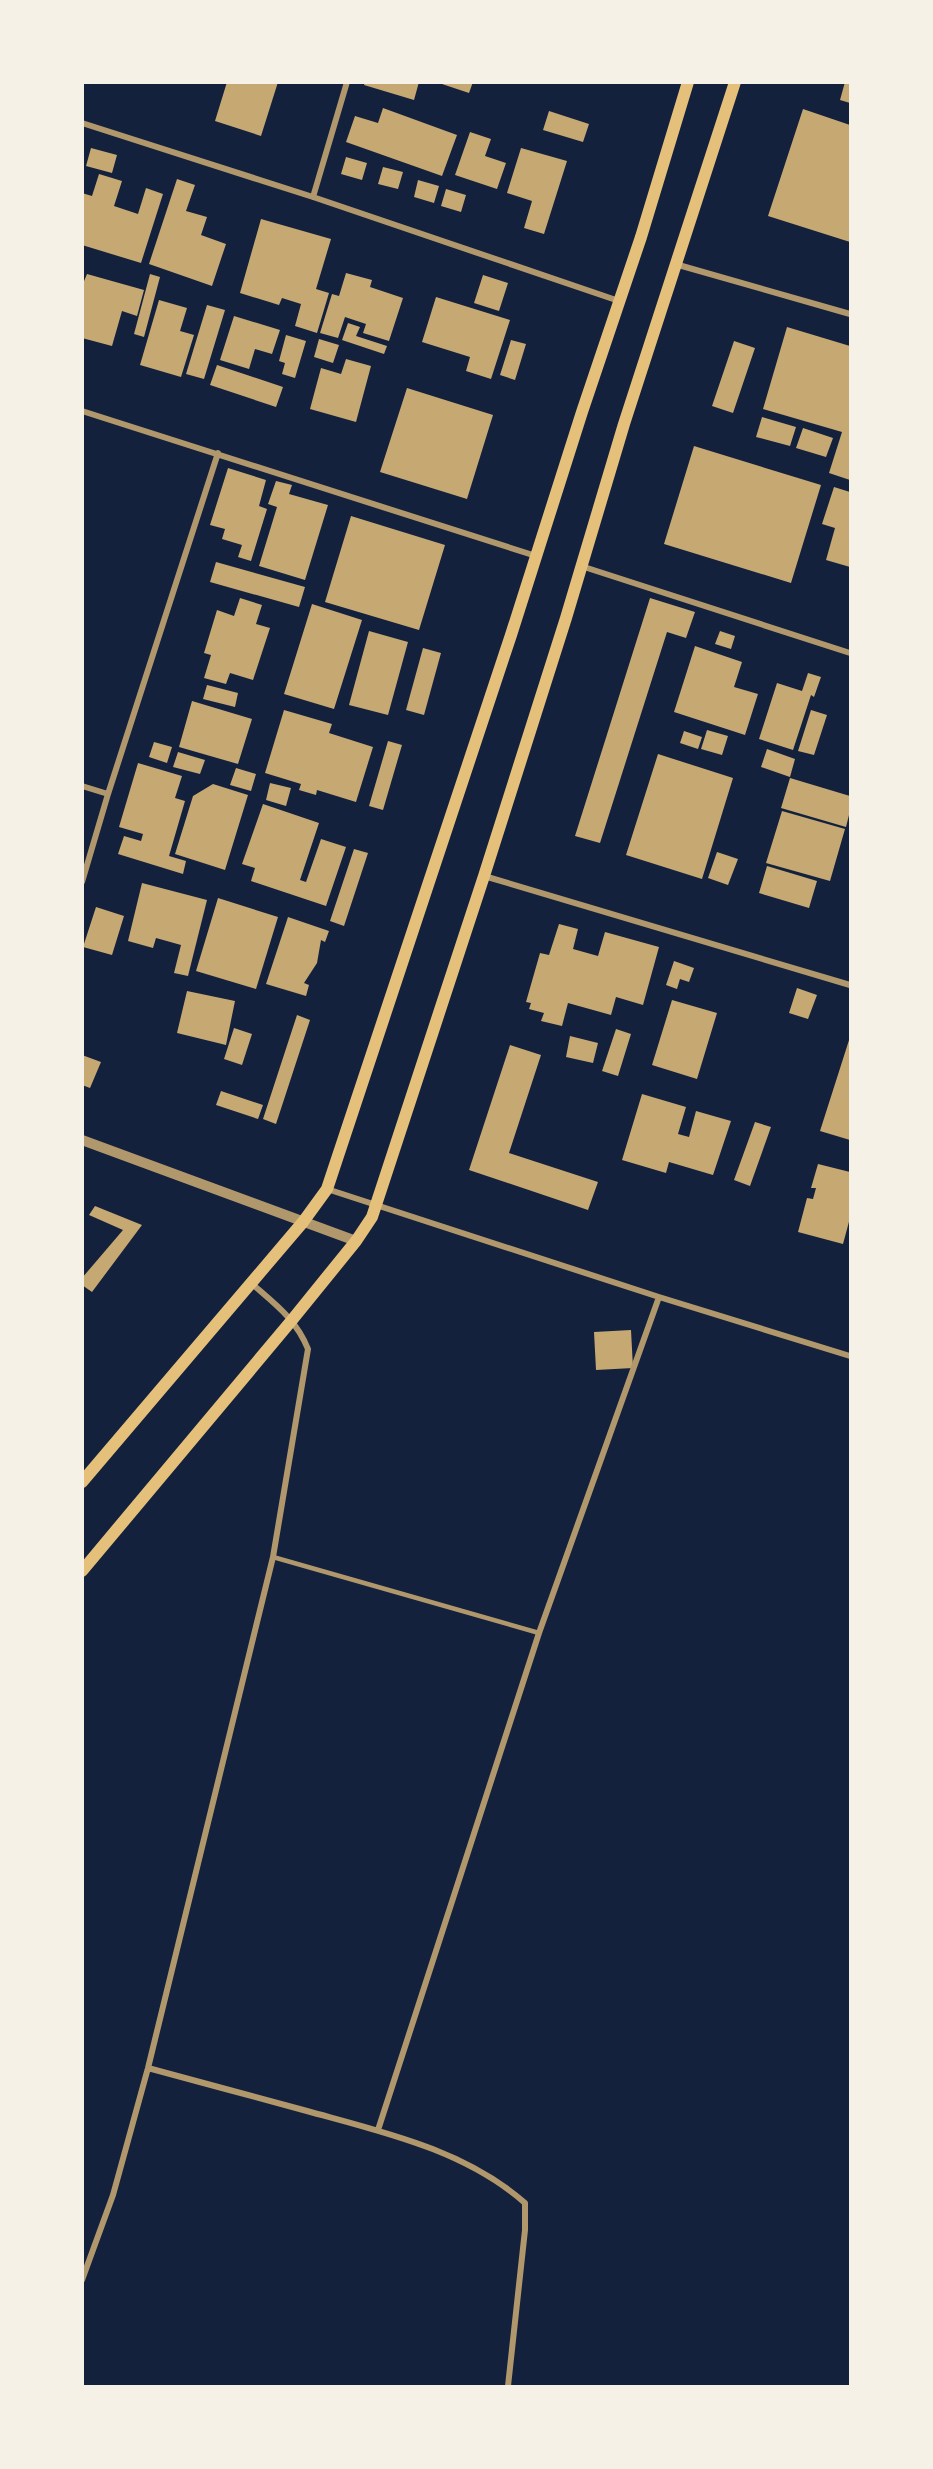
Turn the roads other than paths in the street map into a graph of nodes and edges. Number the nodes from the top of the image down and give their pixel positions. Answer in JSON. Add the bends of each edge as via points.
{"nodes":[{"id":1,"x":347,"y":82,"type":"edge"},
{"id":2,"x":688,"y":82,"type":"edge"},
{"id":3,"x":735,"y":82,"type":"edge"},
{"id":4,"x":82,"y":123,"type":"edge"},
{"id":5,"x":313,"y":197,"type":"junction"},
{"id":6,"x":675,"y":264,"type":"junction"},
{"id":7,"x":619,"y":301,"type":"junction"},
{"id":8,"x":850,"y":314,"type":"edge"},
{"id":9,"x":82,"y":411,"type":"edge"},
{"id":10,"x":218,"y":453,"type":"junction"},
{"id":11,"x":537,"y":557,"type":"junction"},
{"id":12,"x":581,"y":566,"type":"junction"},
{"id":13,"x":850,"y":653,"type":"edge"},
{"id":14,"x":82,"y":786,"type":"edge"},
{"id":15,"x":108,"y":794,"type":"junction"},
{"id":16,"x":484,"y":876,"type":"junction"},
{"id":17,"x":82,"y":882,"type":"edge"},
{"id":18,"x":850,"y":985,"type":"edge"},
{"id":19,"x":82,"y":1140,"type":"edge"},
{"id":20,"x":327,"y":1189,"type":"junction"},
{"id":21,"x":376,"y":1205,"type":"junction"},
{"id":22,"x":303,"y":1222,"type":"junction"},
{"id":23,"x":356,"y":1241,"type":"junction"},
{"id":24,"x":251,"y":1283,"type":"junction"},
{"id":25,"x":659,"y":1297,"type":"junction"},
{"id":26,"x":292,"y":1320,"type":"junction"},
{"id":27,"x":850,"y":1356,"type":"edge"},
{"id":28,"x":82,"y":1482,"type":"edge"},
{"id":29,"x":273,"y":1557,"type":"junction"},
{"id":30,"x":82,"y":1571,"type":"edge"},
{"id":31,"x":538,"y":1633,"type":"junction"},
{"id":32,"x":148,"y":2068,"type":"junction"},
{"id":33,"x":378,"y":2130,"type":"junction"},
{"id":34,"x":82,"y":2280,"type":"edge"},
{"id":35,"x":508,"y":2386,"type":"edge"}],
"edges":[{"from":1,"to":5,"type":"street"},
{"from":2,"to":7,"type":"main road"},
{"from":3,"to":6,"type":"main road"},
{"from":4,"to":5,"type":"street"},
{"from":5,"to":7,"type":"street"},
{"from":6,"to":8,"type":"street"},
{"from":6,"to":12,"type":"main road"},
{"from":7,"to":11,"type":"main road"},
{"from":9,"to":10,"type":"street"},
{"from":10,"to":11,"type":"street"},
{"from":10,"to":15,"type":"street"},
{"from":11,"to":20,"type":"main road"},
{"from":12,"to":13,"type":"street"},
{"from":12,"to":16,"type":"main road"},
{"from":14,"to":15,"type":"street"},
{"from":15,"to":17,"type":"street"},
{"from":16,"to":18,"type":"street"},
{"from":16,"to":21,"type":"main road"},
{"from":19,"to":22,"type":"street"},
{"from":20,"to":21,"type":"street"},
{"from":20,"to":22,"type":"main road"},
{"from":21,"to":23,"type":"main road"},
{"from":21,"to":25,"type":"street"},
{"from":22,"to":23,"type":"street"},
{"from":22,"to":24,"type":"main road"},
{"from":23,"to":26,"type":"main road"},
{"from":24,"to":26,"type":"street"},
{"from":24,"to":28,"type":"main road"},
{"from":25,"to":27,"type":"street"},
{"from":25,"to":31,"type":"street"},
{"from":26,"to":29,"type":"street","via":[[308,1349]]},
{"from":26,"to":30,"type":"main road"},
{"from":29,"to":31,"type":"lane"},
{"from":29,"to":32,"type":"street"},
{"from":31,"to":33,"type":"street"},
{"from":32,"to":33,"type":"street"},
{"from":32,"to":34,"type":"street","via":[[113,2195]]},
{"from":33,"to":35,"type":"street","via":[[484,2172],[525,2203]]}]}
